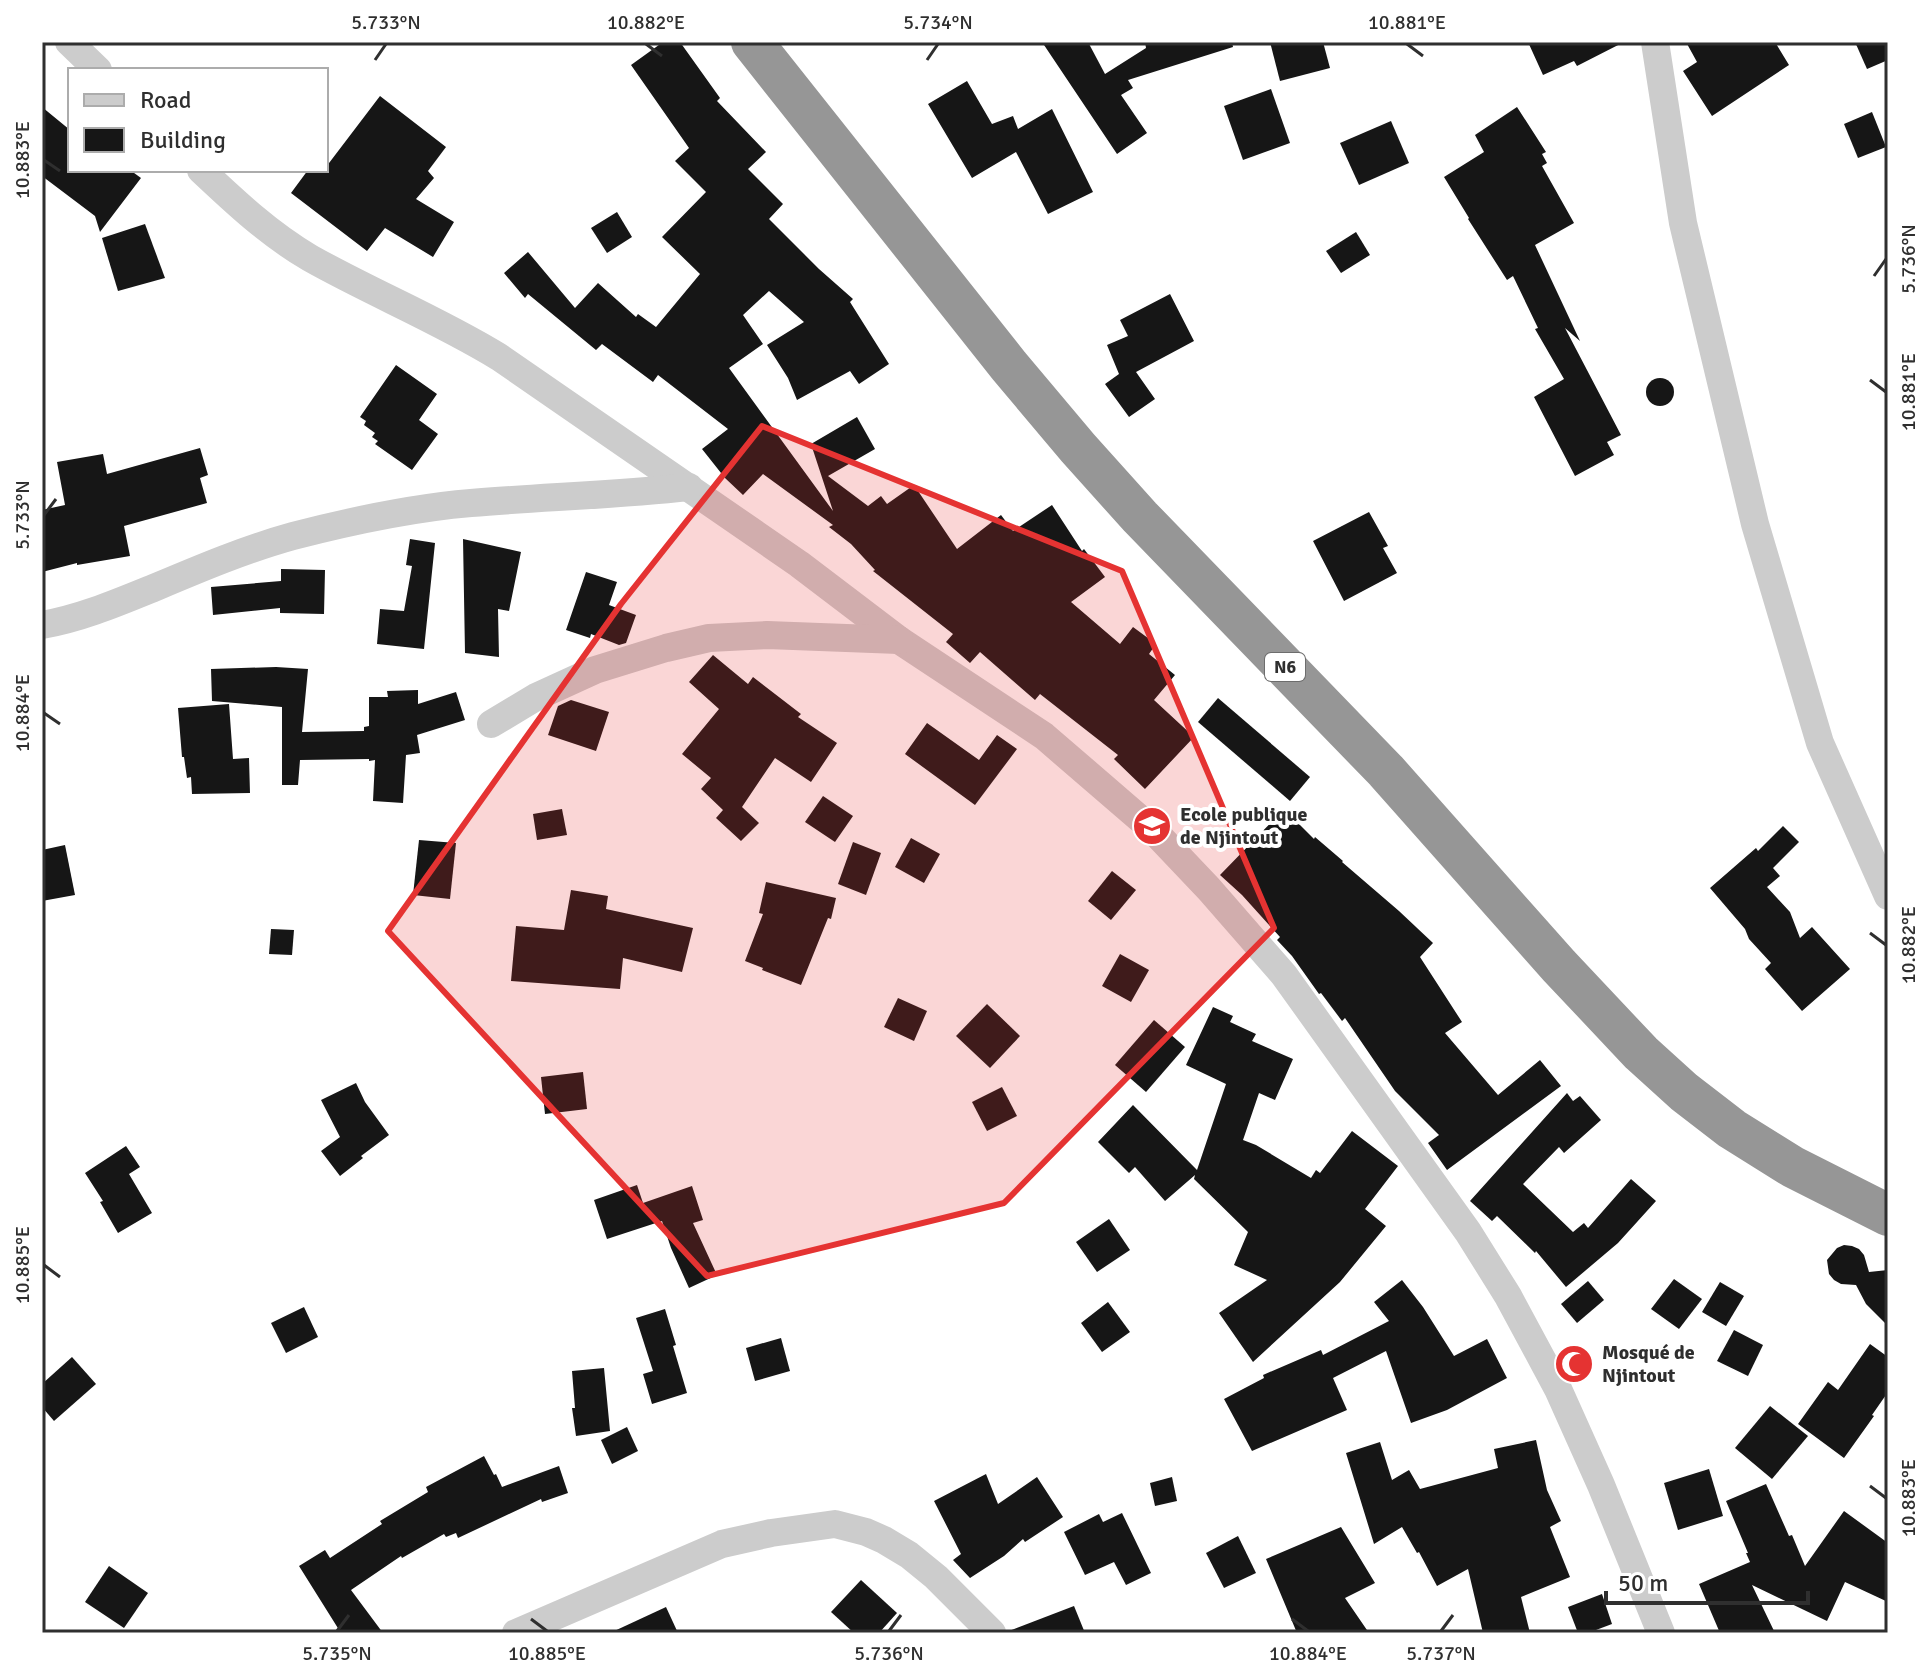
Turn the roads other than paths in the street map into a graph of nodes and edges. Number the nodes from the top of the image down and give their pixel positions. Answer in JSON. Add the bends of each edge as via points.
{"nodes":[{"id":1,"x":69,"y":42,"type":"edge"},
{"id":2,"x":752,"y":42,"type":"edge"},
{"id":3,"x":1655,"y":42,"type":"edge"},
{"id":4,"x":96,"y":68,"type":"edge"},
{"id":5,"x":203,"y":172,"type":"edge"},
{"id":6,"x":689,"y":487,"type":"junction"},
{"id":7,"x":42,"y":625,"type":"edge"},
{"id":8,"x":899,"y":640,"type":"junction"},
{"id":9,"x":491,"y":724,"type":"dead end"},
{"id":10,"x":1888,"y":896,"type":"edge"},
{"id":11,"x":1888,"y":1215,"type":"edge"},
{"id":12,"x":516,"y":1633,"type":"edge"},
{"id":13,"x":992,"y":1633,"type":"edge"},
{"id":14,"x":1661,"y":1633,"type":"edge"}],
"edges":[{"from":1,"to":4,"type":"street"},
{"from":2,"to":11,"type":"highway","number":"N6","via":[[1078,448],[1386,771],[1641,1053],[1732,1129]]},
{"from":3,"to":10,"type":"street","via":[[1683,223],[1755,524],[1820,743]]},
{"from":5,"to":6,"type":"street","via":[[256,221],[310,258],[469,338]]},
{"from":6,"to":7,"type":"street","via":[[395,513],[268,543],[114,606]]},
{"from":6,"to":8,"type":"street"},
{"from":8,"to":9,"type":"street","via":[[709,638],[595,670]]},
{"from":8,"to":14,"type":"street","via":[[1044,736],[1091,775],[1153,830],[1284,975],[1508,1296],[1558,1389]]},
{"from":12,"to":13,"type":"street","via":[[722,1544],[835,1524],[866,1532],[909,1555]]}]}
